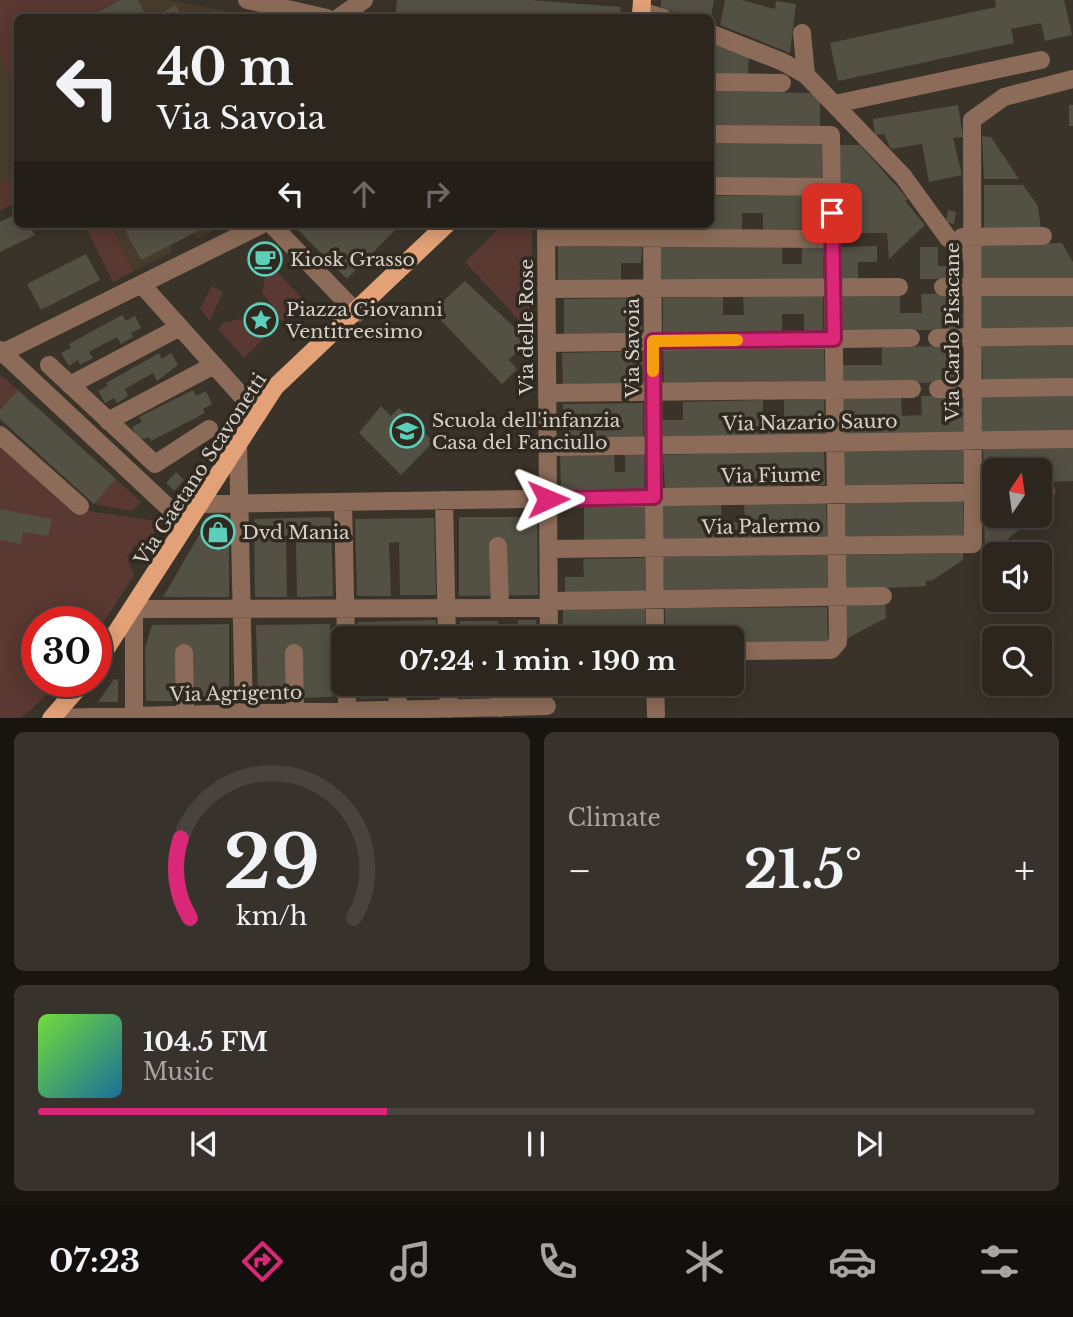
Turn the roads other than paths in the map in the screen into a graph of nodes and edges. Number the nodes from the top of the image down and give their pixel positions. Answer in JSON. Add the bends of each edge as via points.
{"nodes":[{"id":1,"x":247,"y":0,"type":"edge"},
{"id":2,"x":364,"y":0,"type":"edge"},
{"id":3,"x":276,"y":3,"type":"edge"},
{"id":4,"x":313,"y":14,"type":"edge"},
{"id":5,"x":344,"y":14,"type":"edge"},
{"id":6,"x":802,"y":33,"type":"dead end"},
{"id":7,"x":714,"y":35,"type":"edge"},
{"id":8,"x":1041,"y":60,"type":"dead end"},
{"id":9,"x":806,"y":75,"type":"junction"},
{"id":10,"x":1065,"y":81,"type":"edge"},
{"id":11,"x":714,"y":82,"type":"edge"},
{"id":12,"x":782,"y":83,"type":"dead end"},
{"id":13,"x":1073,"y":92,"type":"edge"},
{"id":14,"x":835,"y":104,"type":"junction"},
{"id":15,"x":714,"y":134,"type":"edge"},
{"id":16,"x":714,"y":186,"type":"edge"},
{"id":17,"x":832,"y":187,"type":"junction"},
{"id":18,"x":254,"y":228,"type":"edge"},
{"id":19,"x":275,"y":228,"type":"edge"},
{"id":20,"x":440,"y":228,"type":"edge"},
{"id":21,"x":546,"y":230,"type":"edge"},
{"id":22,"x":652,"y":231,"type":"edge"},
{"id":23,"x":1044,"y":236,"type":"dead end"},
{"id":24,"x":948,"y":237,"type":"junction"},
{"id":25,"x":972,"y":237,"type":"junction"},
{"id":26,"x":832,"y":239,"type":"junction"},
{"id":27,"x":972,"y":256,"type":"junction"},
{"id":28,"x":142,"y":285,"type":"junction"},
{"id":29,"x":899,"y":287,"type":"dead end"},
{"id":30,"x":943,"y":287,"type":"dead end"},
{"id":31,"x":972,"y":287,"type":"junction"},
{"id":32,"x":1073,"y":287,"type":"edge"},
{"id":33,"x":833,"y":288,"type":"junction"},
{"id":34,"x":547,"y":289,"type":"junction"},
{"id":35,"x":653,"y":289,"type":"junction"},
{"id":36,"x":357,"y":313,"type":"junction"},
{"id":37,"x":180,"y":327,"type":"junction"},
{"id":38,"x":1073,"y":336,"type":"edge"},
{"id":39,"x":972,"y":337,"type":"junction"},
{"id":40,"x":911,"y":338,"type":"dead end"},
{"id":41,"x":937,"y":338,"type":"dead end"},
{"id":42,"x":834,"y":339,"type":"junction"},
{"id":43,"x":653,"y":341,"type":"junction"},
{"id":44,"x":547,"y":343,"type":"junction"},
{"id":45,"x":1,"y":352,"type":"edge"},
{"id":46,"x":48,"y":365,"type":"dead end"},
{"id":47,"x":214,"y":365,"type":"junction"},
{"id":48,"x":70,"y":385,"type":"junction"},
{"id":49,"x":1073,"y":387,"type":"edge"},
{"id":50,"x":973,"y":388,"type":"junction"},
{"id":51,"x":912,"y":389,"type":"dead end"},
{"id":52,"x":938,"y":389,"type":"dead end"},
{"id":53,"x":835,"y":390,"type":"junction"},
{"id":54,"x":653,"y":392,"type":"junction"},
{"id":55,"x":547,"y":393,"type":"junction"},
{"id":56,"x":258,"y":414,"type":"junction"},
{"id":57,"x":108,"y":421,"type":"junction"},
{"id":58,"x":209,"y":429,"type":"dead end"},
{"id":59,"x":0,"y":435,"type":"edge"},
{"id":60,"x":1073,"y":439,"type":"edge"},
{"id":61,"x":973,"y":440,"type":"junction"},
{"id":62,"x":835,"y":442,"type":"junction"},
{"id":63,"x":238,"y":445,"type":"junction"},
{"id":64,"x":654,"y":446,"type":"junction"},
{"id":65,"x":548,"y":447,"type":"junction"},
{"id":66,"x":973,"y":493,"type":"junction"},
{"id":67,"x":982,"y":493,"type":"edge"},
{"id":68,"x":836,"y":495,"type":"junction"},
{"id":69,"x":654,"y":497,"type":"junction"},
{"id":70,"x":548,"y":499,"type":"junction"},
{"id":71,"x":444,"y":500,"type":"junction"},
{"id":72,"x":343,"y":502,"type":"junction"},
{"id":73,"x":241,"y":504,"type":"junction"},
{"id":74,"x":199,"y":505,"type":"junction"},
{"id":75,"x":80,"y":506,"type":"dead end"},
{"id":76,"x":186,"y":524,"type":"junction"},
{"id":77,"x":973,"y":544,"type":"joint"},
{"id":78,"x":837,"y":546,"type":"junction"},
{"id":79,"x":498,"y":547,"type":"dead end"},
{"id":80,"x":654,"y":548,"type":"junction"},
{"id":81,"x":549,"y":549,"type":"junction"},
{"id":82,"x":838,"y":596,"type":"junction"},
{"id":83,"x":883,"y":596,"type":"dead end"},
{"id":84,"x":655,"y":599,"type":"junction"},
{"id":85,"x":549,"y":604,"type":"junction"},
{"id":86,"x":500,"y":607,"type":"junction"},
{"id":87,"x":446,"y":608,"type":"junction"},
{"id":88,"x":134,"y":609,"type":"junction"},
{"id":89,"x":243,"y":609,"type":"junction"},
{"id":90,"x":345,"y":609,"type":"junction"},
{"id":91,"x":346,"y":626,"type":"edge"},
{"id":92,"x":447,"y":626,"type":"edge"},
{"id":93,"x":549,"y":626,"type":"edge"},
{"id":94,"x":655,"y":626,"type":"edge"},
{"id":95,"x":112,"y":641,"type":"edge"},
{"id":96,"x":744,"y":651,"type":"edge"},
{"id":97,"x":184,"y":653,"type":"dead end"},
{"id":98,"x":294,"y":653,"type":"dead end"},
{"id":99,"x":347,"y":696,"type":"edge"},
{"id":100,"x":397,"y":696,"type":"edge"},
{"id":101,"x":448,"y":696,"type":"edge"},
{"id":102,"x":500,"y":696,"type":"edge"},
{"id":103,"x":655,"y":696,"type":"edge"},
{"id":104,"x":70,"y":697,"type":"edge"},
{"id":105,"x":547,"y":706,"type":"dead end"},
{"id":106,"x":500,"y":708,"type":"junction"},
{"id":107,"x":449,"y":709,"type":"junction"},
{"id":108,"x":398,"y":710,"type":"junction"},
{"id":109,"x":347,"y":711,"type":"junction"},
{"id":110,"x":295,"y":713,"type":"junction"},
{"id":111,"x":244,"y":714,"type":"junction"},
{"id":112,"x":185,"y":715,"type":"junction"},
{"id":113,"x":656,"y":715,"type":"dead end"},
{"id":114,"x":134,"y":717,"type":"edge"},
{"id":115,"x":52,"y":718,"type":"edge"}],
"edges":[{"from":1,"to":3,"type":"street"},
{"from":2,"to":5,"type":"street"},
{"from":3,"to":4,"type":"street"},
{"from":6,"to":9,"type":"street"},
{"from":7,"to":9,"type":"street"},
{"from":8,"to":14,"type":"street"},
{"from":9,"to":14,"type":"street"},
{"from":10,"to":13,"type":"street"},
{"from":10,"to":25,"type":"street","name":"Via Carlo Pisacane","via":[[1004,97],[972,120]]},
{"from":11,"to":12,"type":"street"},
{"from":14,"to":24,"type":"street","via":[[903,176]]},
{"from":15,"to":17,"type":"street","via":[[831,135]]},
{"from":16,"to":17,"type":"street"},
{"from":17,"to":26,"type":"street"},
{"from":18,"to":28,"type":"street"},
{"from":19,"to":36,"type":"street"},
{"from":20,"to":36,"type":"main road","name":"Via Gaetano Scavonetti"},
{"from":21,"to":22,"type":"street"},
{"from":21,"to":34,"type":"street","name":"Via delle Rose"},
{"from":22,"to":26,"type":"street"},
{"from":22,"to":35,"type":"street","name":"Via Savoia"},
{"from":23,"to":25,"type":"street"},
{"from":24,"to":25,"type":"street"},
{"from":24,"to":27,"type":"street"},
{"from":25,"to":27,"type":"street","name":"Via Carlo Pisacane"},
{"from":26,"to":33,"type":"street"},
{"from":27,"to":31,"type":"street","name":"Via Carlo Pisacane"},
{"from":28,"to":37,"type":"street"},
{"from":28,"to":45,"type":"street"},
{"from":29,"to":33,"type":"street"},
{"from":30,"to":31,"type":"street"},
{"from":31,"to":32,"type":"street"},
{"from":31,"to":39,"type":"street","name":"Via Carlo Pisacane"},
{"from":33,"to":35,"type":"street"},
{"from":33,"to":42,"type":"street"},
{"from":34,"to":35,"type":"street"},
{"from":34,"to":44,"type":"street","name":"Via delle Rose"},
{"from":35,"to":43,"type":"street","name":"Via Savoia"},
{"from":36,"to":56,"type":"main road","name":"Via Gaetano Scavonetti","via":[[275,387]]},
{"from":37,"to":47,"type":"street"},
{"from":37,"to":48,"type":"street"},
{"from":38,"to":39,"type":"street"},
{"from":39,"to":41,"type":"street"},
{"from":39,"to":50,"type":"street","name":"Via Carlo Pisacane"},
{"from":40,"to":42,"type":"street"},
{"from":42,"to":43,"type":"street"},
{"from":42,"to":53,"type":"street"},
{"from":43,"to":44,"type":"street"},
{"from":43,"to":54,"type":"street","name":"Via Savoia"},
{"from":44,"to":55,"type":"street","name":"Via delle Rose"},
{"from":45,"to":76,"type":"street"},
{"from":46,"to":48,"type":"street"},
{"from":47,"to":56,"type":"street"},
{"from":47,"to":57,"type":"street"},
{"from":48,"to":57,"type":"street"},
{"from":49,"to":50,"type":"street"},
{"from":50,"to":52,"type":"street"},
{"from":50,"to":61,"type":"street","name":"Via Carlo Pisacane"},
{"from":51,"to":53,"type":"street"},
{"from":53,"to":54,"type":"street"},
{"from":53,"to":62,"type":"street"},
{"from":54,"to":55,"type":"street"},
{"from":54,"to":64,"type":"street","name":"Via Savoia"},
{"from":55,"to":65,"type":"street","name":"Via delle Rose"},
{"from":56,"to":63,"type":"main road","name":"Via Gaetano Scavonetti"},
{"from":57,"to":58,"type":"street","via":[[155,464]]},
{"from":59,"to":75,"type":"street"},
{"from":60,"to":61,"type":"street","name":"Via Nazario Sauro"},
{"from":61,"to":62,"type":"street","name":"Via Nazario Sauro"},
{"from":61,"to":66,"type":"street","name":"Via Carlo Pisacane"},
{"from":62,"to":64,"type":"street","name":"Via Nazario Sauro"},
{"from":62,"to":68,"type":"street"},
{"from":63,"to":73,"type":"street"},
{"from":63,"to":74,"type":"main road","name":"Via Gaetano Scavonetti"},
{"from":64,"to":65,"type":"street","name":"Via Nazario Sauro"},
{"from":64,"to":69,"type":"street","name":"Via Savoia"},
{"from":65,"to":70,"type":"street","name":"Via delle Rose"},
{"from":66,"to":67,"type":"street","name":"Via Fiume"},
{"from":66,"to":68,"type":"street","name":"Via Fiume"},
{"from":66,"to":77,"type":"street","name":"Via Carlo Pisacane"},
{"from":68,"to":69,"type":"street","name":"Via Fiume"},
{"from":68,"to":78,"type":"street"},
{"from":69,"to":70,"type":"street","name":"Via Fiume"},
{"from":69,"to":80,"type":"street","name":"Via Savoia"},
{"from":70,"to":71,"type":"street","name":"Via Fiume"},
{"from":70,"to":81,"type":"street","name":"Via delle Rose"},
{"from":71,"to":72,"type":"street","name":"Via Fiume"},
{"from":71,"to":87,"type":"street"},
{"from":72,"to":73,"type":"street","name":"Via Fiume"},
{"from":72,"to":90,"type":"street"},
{"from":73,"to":74,"type":"street","name":"Via Fiume"},
{"from":73,"to":89,"type":"street"},
{"from":74,"to":76,"type":"main road","name":"Via Gaetano Scavonetti"},
{"from":76,"to":88,"type":"main road","name":"Via Gaetano Scavonetti"},
{"from":77,"to":78,"type":"street","name":"Via Palermo"},
{"from":78,"to":80,"type":"street","name":"Via Palermo"},
{"from":78,"to":82,"type":"street"},
{"from":79,"to":86,"type":"street"},
{"from":80,"to":81,"type":"street","name":"Via Palermo"},
{"from":80,"to":84,"type":"street","name":"Via Savoia"},
{"from":81,"to":85,"type":"street","name":"Via delle Rose"},
{"from":82,"to":83,"type":"street"},
{"from":82,"to":84,"type":"street"},
{"from":82,"to":96,"type":"street","via":[[838,642],[831,650]]},
{"from":84,"to":85,"type":"street"},
{"from":84,"to":94,"type":"street","name":"Via Savoia"},
{"from":85,"to":86,"type":"street"},
{"from":85,"to":93,"type":"street","name":"Via delle Rose"},
{"from":86,"to":87,"type":"street"},
{"from":87,"to":90,"type":"street"},
{"from":87,"to":92,"type":"street"},
{"from":88,"to":89,"type":"street"},
{"from":88,"to":95,"type":"main road","name":"Via Gaetano Scavonetti"},
{"from":88,"to":114,"type":"street"},
{"from":89,"to":90,"type":"street"},
{"from":89,"to":111,"type":"street"},
{"from":90,"to":91,"type":"street"},
{"from":97,"to":112,"type":"street"},
{"from":98,"to":110,"type":"street"},
{"from":99,"to":109,"type":"street"},
{"from":100,"to":108,"type":"street"},
{"from":101,"to":107,"type":"street"},
{"from":102,"to":106,"type":"street"},
{"from":103,"to":113,"type":"street"},
{"from":104,"to":115,"type":"main road"},
{"from":105,"to":106,"type":"street","name":"Via Agrigento"},
{"from":106,"to":107,"type":"street","name":"Via Agrigento"},
{"from":107,"to":108,"type":"street","name":"Via Agrigento"},
{"from":108,"to":109,"type":"street","name":"Via Agrigento"},
{"from":109,"to":110,"type":"street","name":"Via Agrigento"},
{"from":110,"to":111,"type":"street","name":"Via Agrigento"},
{"from":111,"to":112,"type":"street","name":"Via Agrigento"},
{"from":112,"to":114,"type":"street","name":"Via Agrigento"},
{"from":114,"to":115,"type":"street","name":"Via Agrigento"}]}
